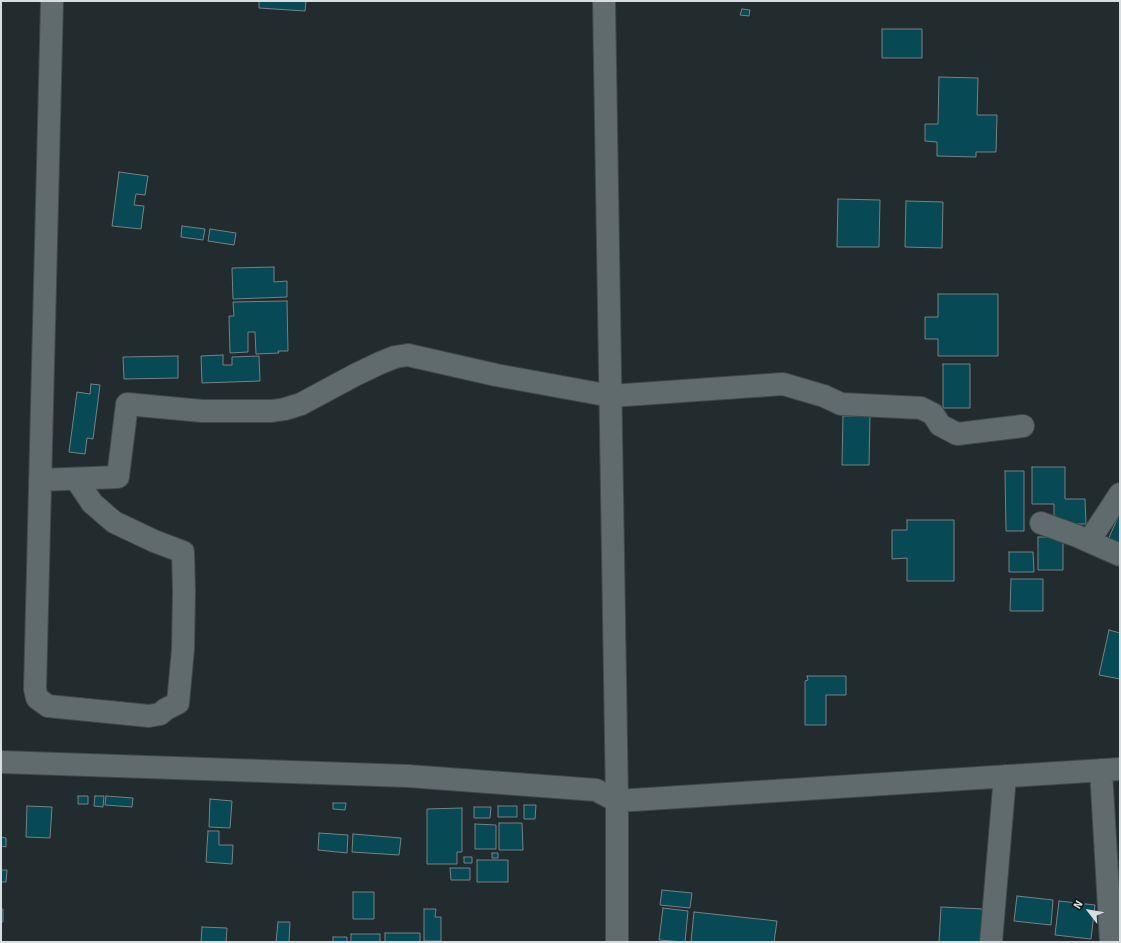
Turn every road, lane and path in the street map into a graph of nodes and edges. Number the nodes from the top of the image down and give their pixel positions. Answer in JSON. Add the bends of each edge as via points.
{"nodes":[{"id":1,"x":52,"y":1,"type":"edge"},
{"id":2,"x":604,"y":1,"type":"edge"},
{"id":3,"x":611,"y":396,"type":"junction"},
{"id":4,"x":1023,"y":426,"type":"dead end"},
{"id":5,"x":76,"y":479,"type":"junction"},
{"id":6,"x":40,"y":480,"type":"junction"},
{"id":7,"x":1120,"y":494,"type":"edge"},
{"id":8,"x":1041,"y":523,"type":"dead end"},
{"id":9,"x":1089,"y":541,"type":"junction"},
{"id":10,"x":1120,"y":555,"type":"edge"},
{"id":11,"x":1,"y":762,"type":"edge"},
{"id":12,"x":1110,"y":770,"type":"edge"},
{"id":13,"x":1005,"y":776,"type":"junction"},
{"id":14,"x":617,"y":800,"type":"junction"},
{"id":15,"x":617,"y":942,"type":"edge"},
{"id":16,"x":991,"y":942,"type":"edge"},
{"id":17,"x":1111,"y":942,"type":"edge"}],
"edges":[{"from":1,"to":6,"type":"street"},
{"from":2,"to":3,"type":"street"},
{"from":3,"to":4,"type":"street","via":[[783,384],[824,396],[841,404],[921,408],[933,414],[940,424],[957,434]]},
{"from":3,"to":5,"type":"street","via":[[496,375],[408,355],[395,357],[301,404],[285,409],[202,411],[127,404],[118,477]]},
{"from":3,"to":14,"type":"street"},
{"from":5,"to":6,"type":"street"},
{"from":5,"to":6,"type":"street","via":[[92,503],[114,522],[182,552],[183,649],[178,704],[160,714],[149,716],[63,708],[48,706],[37,698],[35,689]]},
{"from":7,"to":9,"type":"street"},
{"from":8,"to":9,"type":"street"},
{"from":9,"to":10,"type":"street"},
{"from":11,"to":14,"type":"street","via":[[408,776],[596,790]]},
{"from":12,"to":13,"type":"street"},
{"from":12,"to":17,"type":"street"},
{"from":13,"to":14,"type":"street"},
{"from":13,"to":16,"type":"street"},
{"from":14,"to":15,"type":"street"}]}
